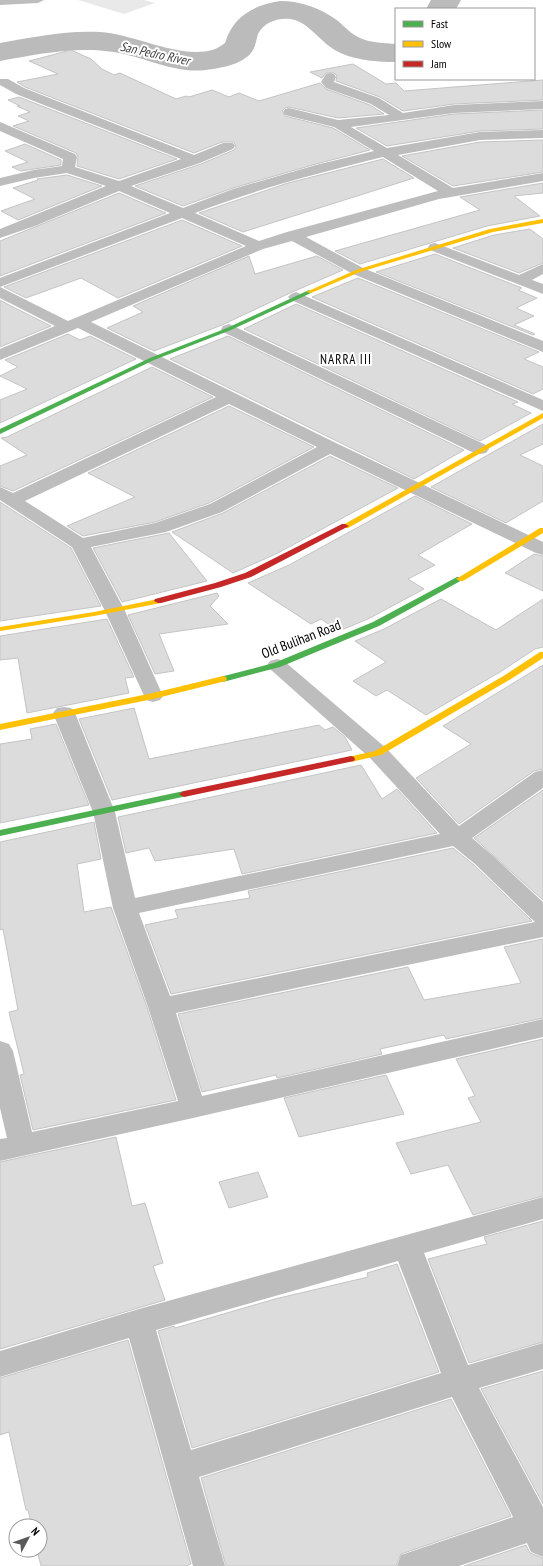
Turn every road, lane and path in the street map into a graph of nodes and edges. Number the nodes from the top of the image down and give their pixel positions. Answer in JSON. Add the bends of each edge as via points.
{"nodes":[{"id":1,"x":38,"y":0,"type":"edge"},
{"id":2,"x":2,"y":2,"type":"edge"},
{"id":3,"x":14,"y":13,"type":"dead end"},
{"id":4,"x":330,"y":77,"type":"dead end"},
{"id":5,"x":4,"y":82,"type":"dead end"},
{"id":6,"x":543,"y":105,"type":"edge"},
{"id":7,"x":289,"y":112,"type":"dead end"},
{"id":8,"x":401,"y":117,"type":"junction"},
{"id":9,"x":338,"y":124,"type":"junction"},
{"id":10,"x":0,"y":126,"type":"edge"},
{"id":11,"x":543,"y":134,"type":"edge"},
{"id":12,"x":228,"y":146,"type":"dead end"},
{"id":13,"x":384,"y":153,"type":"junction"},
{"id":14,"x":195,"y":160,"type":"junction"},
{"id":15,"x":68,"y":170,"type":"junction"},
{"id":16,"x":543,"y":177,"type":"edge"},
{"id":17,"x":3,"y":179,"type":"edge"},
{"id":18,"x":119,"y":186,"type":"junction"},
{"id":19,"x":450,"y":192,"type":"junction"},
{"id":20,"x":182,"y":212,"type":"junction"},
{"id":21,"x":543,"y":221,"type":"edge"},
{"id":22,"x":0,"y":234,"type":"edge"},
{"id":23,"x":292,"y":235,"type":"junction"},
{"id":24,"x":258,"y":246,"type":"junction"},
{"id":25,"x":434,"y":247,"type":"junction"},
{"id":26,"x":543,"y":268,"type":"edge"},
{"id":27,"x":358,"y":271,"type":"junction"},
{"id":28,"x":520,"y":280,"type":"junction"},
{"id":29,"x":0,"y":283,"type":"edge"},
{"id":30,"x":543,"y":289,"type":"edge"},
{"id":31,"x":0,"y":292,"type":"edge"},
{"id":32,"x":296,"y":297,"type":"junction"},
{"id":33,"x":72,"y":324,"type":"junction"},
{"id":34,"x":229,"y":329,"type":"junction"},
{"id":35,"x":543,"y":347,"type":"edge"},
{"id":36,"x":0,"y":355,"type":"edge"},
{"id":37,"x":152,"y":359,"type":"junction"},
{"id":38,"x":230,"y":397,"type":"junction"},
{"id":39,"x":543,"y":406,"type":"edge"},
{"id":40,"x":543,"y":415,"type":"edge"},
{"id":41,"x":0,"y":432,"type":"edge"},
{"id":42,"x":330,"y":447,"type":"junction"},
{"id":43,"x":480,"y":449,"type":"junction"},
{"id":44,"x":414,"y":488,"type":"junction"},
{"id":45,"x":6,"y":496,"type":"edge"},
{"id":46,"x":543,"y":530,"type":"edge"},
{"id":47,"x":525,"y":541,"type":"junction"},
{"id":48,"x":80,"y":544,"type":"junction"},
{"id":49,"x":543,"y":549,"type":"edge"},
{"id":50,"x":115,"y":611,"type":"junction"},
{"id":51,"x":0,"y":629,"type":"edge"},
{"id":52,"x":543,"y":654,"type":"edge"},
{"id":53,"x":277,"y":665,"type":"junction"},
{"id":54,"x":153,"y":696,"type":"junction"},
{"id":55,"x":64,"y":713,"type":"junction"},
{"id":56,"x":0,"y":727,"type":"edge"},
{"id":57,"x":378,"y":753,"type":"junction"},
{"id":58,"x":543,"y":777,"type":"edge"},
{"id":59,"x":104,"y":812,"type":"junction"},
{"id":60,"x":0,"y":833,"type":"edge"},
{"id":61,"x":457,"y":838,"type":"junction"},
{"id":62,"x":125,"y":908,"type":"junction"},
{"id":63,"x":543,"y":916,"type":"edge"},
{"id":64,"x":543,"y":929,"type":"edge"},
{"id":65,"x":161,"y":1007,"type":"junction"},
{"id":66,"x":543,"y":1028,"type":"edge"},
{"id":67,"x":0,"y":1051,"type":"edge"},
{"id":68,"x":193,"y":1108,"type":"junction"},
{"id":69,"x":11,"y":1147,"type":"edge"},
{"id":70,"x":543,"y":1208,"type":"edge"},
{"id":71,"x":407,"y":1246,"type":"junction"},
{"id":72,"x":139,"y":1322,"type":"junction"},
{"id":73,"x":543,"y":1356,"type":"edge"},
{"id":74,"x":0,"y":1364,"type":"edge"},
{"id":75,"x":459,"y":1381,"type":"junction"},
{"id":76,"x":181,"y":1468,"type":"junction"},
{"id":77,"x":540,"y":1529,"type":"edge"},
{"id":78,"x":209,"y":1566,"type":"edge"},
{"id":79,"x":413,"y":1566,"type":"edge"}],
"edges":[{"from":1,"to":2,"type":"street"},
{"from":2,"to":3,"type":"street"},
{"from":4,"to":8,"type":"street","via":[[327,82],[330,86],[375,101]]},
{"from":5,"to":14,"type":"street","via":[[20,91]]},
{"from":6,"to":8,"type":"street","via":[[454,109]]},
{"from":7,"to":9,"type":"street"},
{"from":8,"to":9,"type":"street"},
{"from":9,"to":13,"type":"street"},
{"from":10,"to":15,"type":"street","via":[[70,157]]},
{"from":11,"to":13,"type":"street","via":[[480,136]]},
{"from":12,"to":14,"type":"street"},
{"from":13,"to":19,"type":"street"},
{"from":13,"to":20,"type":"street","via":[[283,178]]},
{"from":14,"to":18,"type":"street"},
{"from":15,"to":17,"type":"street"},
{"from":15,"to":18,"type":"street"},
{"from":16,"to":19,"type":"street"},
{"from":18,"to":20,"type":"street"},
{"from":18,"to":22,"type":"street","via":[[48,217]]},
{"from":19,"to":23,"type":"street"},
{"from":20,"to":24,"type":"street"},
{"from":20,"to":29,"type":"street"},
{"from":21,"to":25,"type":"street","via":[[492,230]]},
{"from":23,"to":24,"type":"street"},
{"from":23,"to":27,"type":"street"},
{"from":24,"to":33,"type":"street"},
{"from":25,"to":27,"type":"street"},
{"from":25,"to":28,"type":"street"},
{"from":26,"to":28,"type":"street"},
{"from":27,"to":32,"type":"street"},
{"from":27,"to":35,"type":"street"},
{"from":28,"to":30,"type":"street"},
{"from":31,"to":33,"type":"street"},
{"from":32,"to":34,"type":"street"},
{"from":32,"to":39,"type":"street"},
{"from":33,"to":36,"type":"street"},
{"from":33,"to":37,"type":"street"},
{"from":34,"to":37,"type":"street"},
{"from":34,"to":43,"type":"street"},
{"from":37,"to":38,"type":"street"},
{"from":37,"to":41,"type":"street"},
{"from":38,"to":42,"type":"street"},
{"from":38,"to":45,"type":"street"},
{"from":40,"to":43,"type":"street"},
{"from":42,"to":44,"type":"street"},
{"from":42,"to":48,"type":"street","via":[[216,508],[159,528]]},
{"from":43,"to":44,"type":"street"},
{"from":44,"to":47,"type":"street"},
{"from":44,"to":50,"type":"street","via":[[336,532],[249,574],[187,595]]},
{"from":45,"to":48,"type":"street"},
{"from":46,"to":47,"type":"street","name":"Old Bulihan Road"},
{"from":47,"to":49,"type":"street"},
{"from":47,"to":53,"type":"street","name":"Old Bulihan Road","via":[[376,624]]},
{"from":48,"to":50,"type":"street"},
{"from":50,"to":51,"type":"street"},
{"from":50,"to":54,"type":"street"},
{"from":52,"to":57,"type":"street"},
{"from":53,"to":54,"type":"street","name":"Old Bulihan Road"},
{"from":53,"to":57,"type":"street"},
{"from":54,"to":55,"type":"street","name":"Old Bulihan Road"},
{"from":55,"to":56,"type":"street","name":"Old Bulihan Road"},
{"from":55,"to":59,"type":"street"},
{"from":57,"to":59,"type":"street"},
{"from":57,"to":61,"type":"street"},
{"from":58,"to":61,"type":"street"},
{"from":59,"to":60,"type":"street"},
{"from":59,"to":62,"type":"street"},
{"from":61,"to":62,"type":"street"},
{"from":61,"to":63,"type":"street"},
{"from":62,"to":65,"type":"street"},
{"from":64,"to":65,"type":"street"},
{"from":65,"to":68,"type":"street"},
{"from":66,"to":68,"type":"street"},
{"from":67,"to":69,"type":"street"},
{"from":68,"to":69,"type":"street"},
{"from":70,"to":71,"type":"street"},
{"from":71,"to":72,"type":"street"},
{"from":71,"to":75,"type":"street"},
{"from":72,"to":74,"type":"street"},
{"from":72,"to":76,"type":"street"},
{"from":73,"to":75,"type":"street"},
{"from":75,"to":76,"type":"street"},
{"from":75,"to":77,"type":"street"},
{"from":76,"to":78,"type":"street"},
{"from":77,"to":79,"type":"street"}]}
